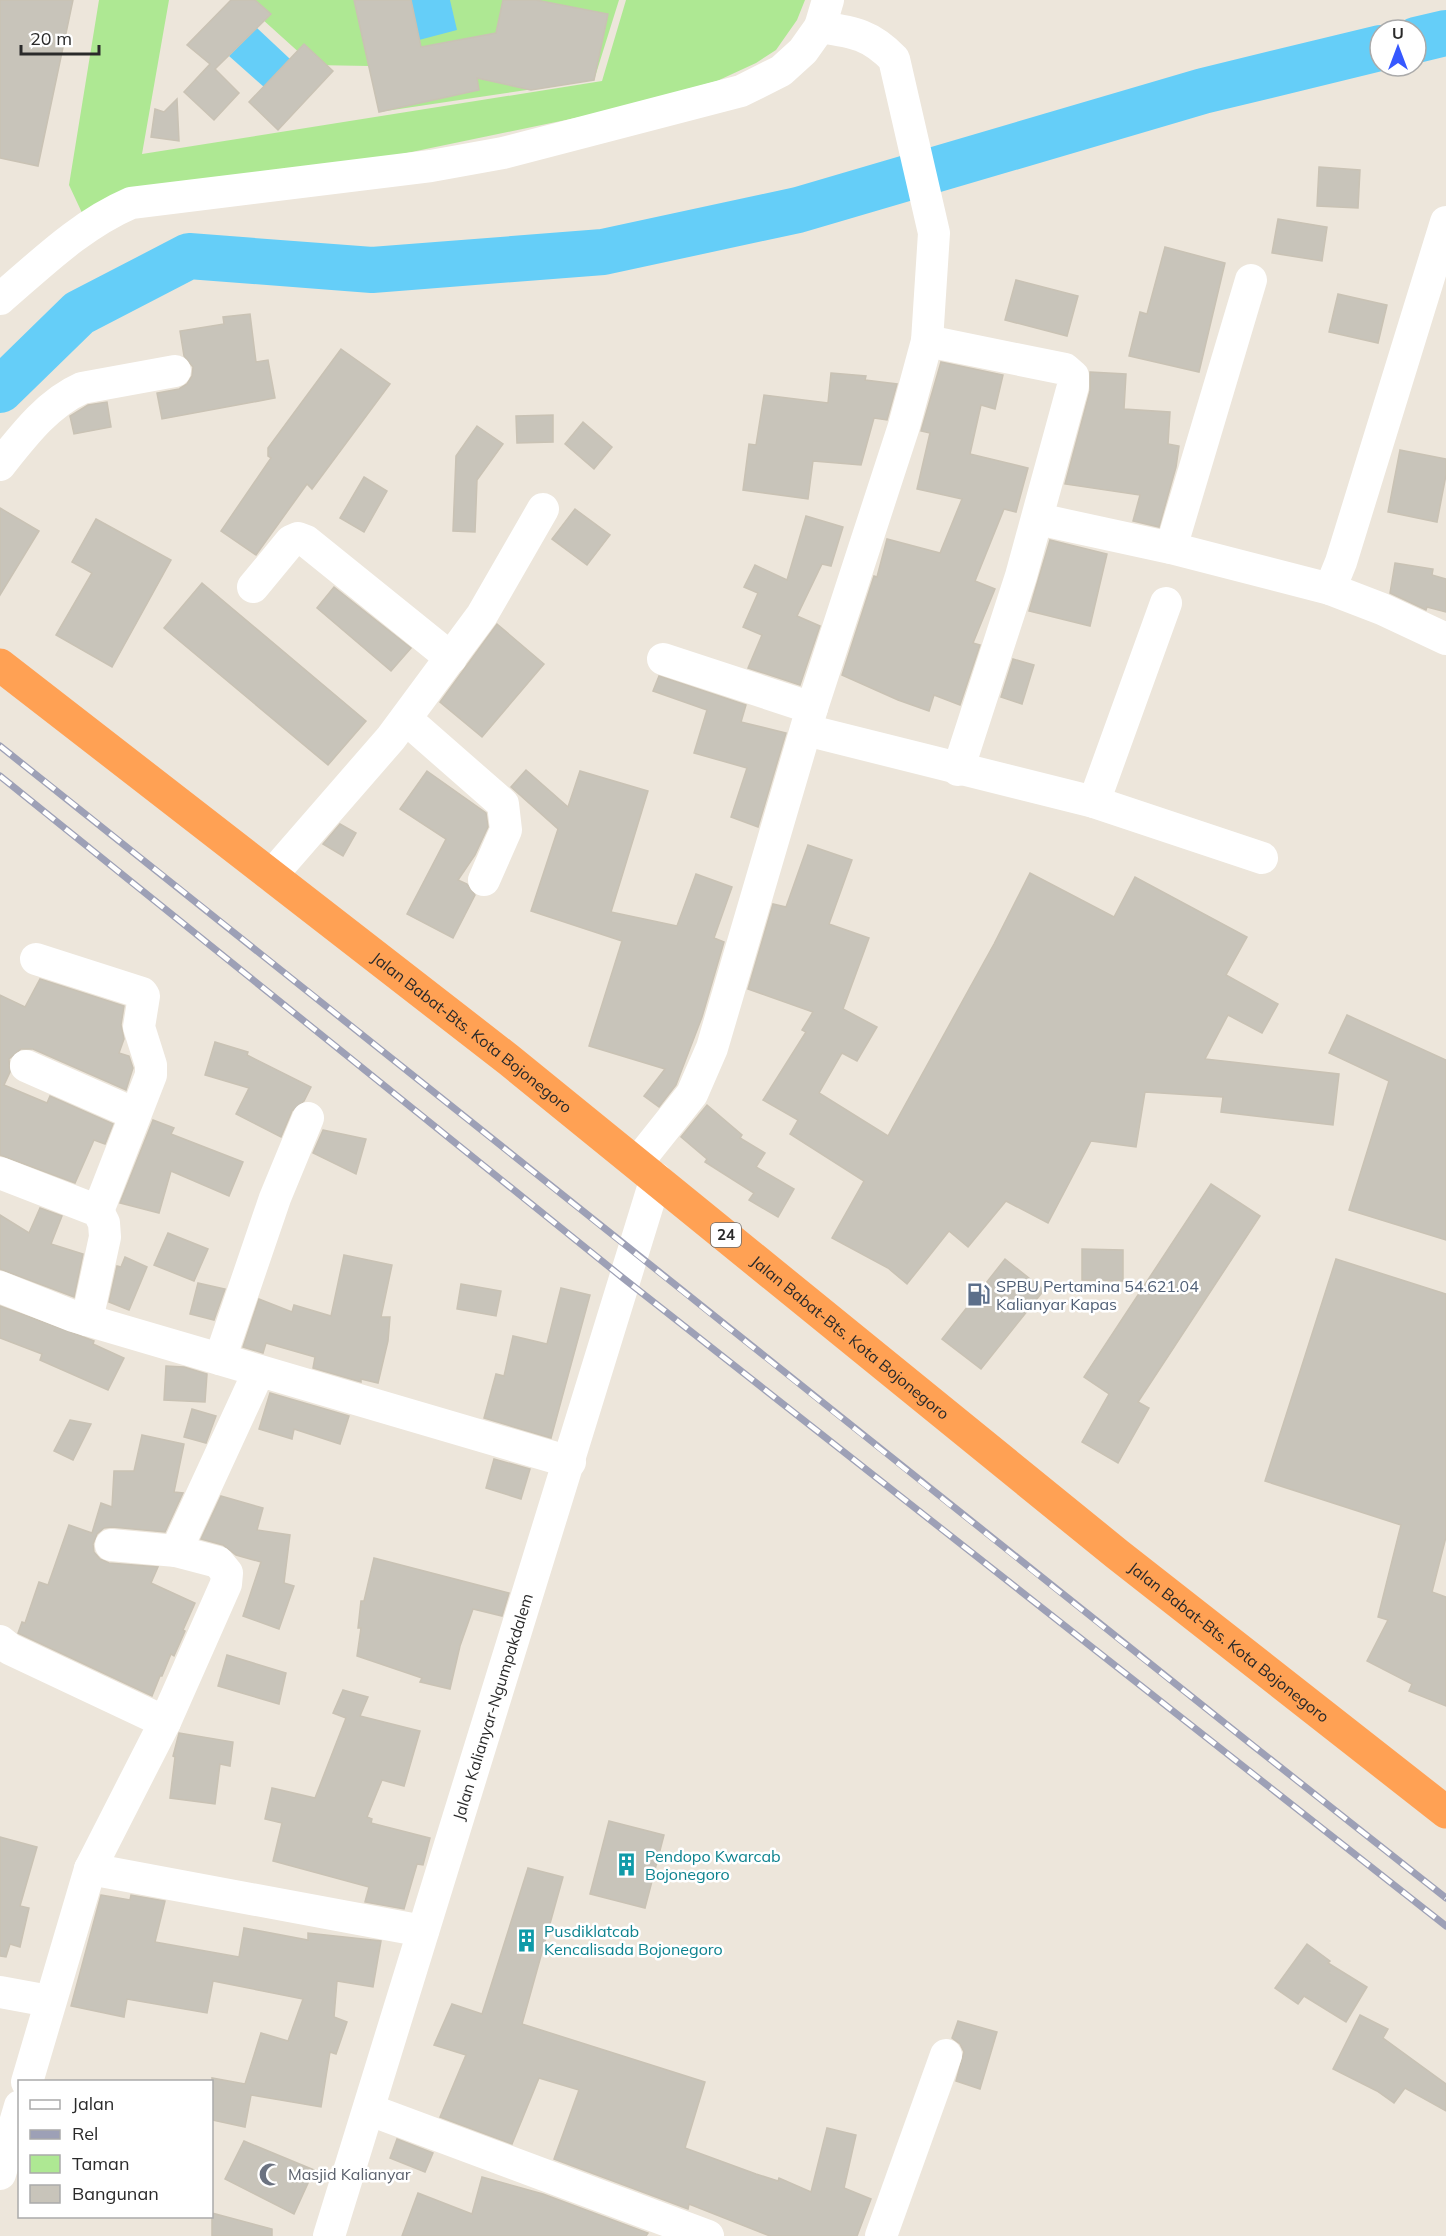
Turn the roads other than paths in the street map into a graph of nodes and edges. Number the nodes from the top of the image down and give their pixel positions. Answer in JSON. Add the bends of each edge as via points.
{"nodes":[{"id":1,"x":824,"y":14,"type":"edge"},
{"id":2,"x":1446,"y":222,"type":"edge"},
{"id":3,"x":1251,"y":279,"type":"dead end"},
{"id":4,"x":0,"y":299,"type":"edge"},
{"id":5,"x":927,"y":341,"type":"junction"},
{"id":6,"x":175,"y":371,"type":"dead end"},
{"id":7,"x":0,"y":465,"type":"edge"},
{"id":8,"x":543,"y":509,"type":"dead end"},
{"id":9,"x":1038,"y":519,"type":"junction"},
{"id":10,"x":1171,"y":549,"type":"junction"},
{"id":11,"x":253,"y":587,"type":"dead end"},
{"id":12,"x":1330,"y":589,"type":"junction"},
{"id":13,"x":1166,"y":603,"type":"dead end"},
{"id":14,"x":1446,"y":639,"type":"edge"},
{"id":15,"x":451,"y":658,"type":"junction"},
{"id":16,"x":663,"y":659,"type":"dead end"},
{"id":17,"x":0,"y":665,"type":"edge"},
{"id":18,"x":406,"y":719,"type":"junction"},
{"id":19,"x":809,"y":719,"type":"junction"},
{"id":20,"x":958,"y":770,"type":"junction"},
{"id":21,"x":1094,"y":802,"type":"junction"},
{"id":22,"x":1262,"y":858,"type":"dead end"},
{"id":23,"x":271,"y":876,"type":"junction"},
{"id":24,"x":484,"y":880,"type":"dead end"},
{"id":25,"x":36,"y":959,"type":"dead end"},
{"id":26,"x":26,"y":1066,"type":"dead end"},
{"id":27,"x":135,"y":1114,"type":"junction"},
{"id":28,"x":309,"y":1118,"type":"dead end"},
{"id":29,"x":647,"y":1170,"type":"junction"},
{"id":30,"x":0,"y":1173,"type":"edge"},
{"id":31,"x":98,"y":1211,"type":"junction"},
{"id":32,"x":0,"y":1287,"type":"edge"},
{"id":33,"x":87,"y":1320,"type":"junction"},
{"id":34,"x":220,"y":1359,"type":"junction"},
{"id":35,"x":260,"y":1371,"type":"junction"},
{"id":36,"x":570,"y":1462,"type":"junction"},
{"id":37,"x":111,"y":1545,"type":"dead end"},
{"id":38,"x":176,"y":1551,"type":"junction"},
{"id":39,"x":0,"y":1641,"type":"edge"},
{"id":40,"x":165,"y":1722,"type":"junction"},
{"id":41,"x":1446,"y":1812,"type":"edge"},
{"id":42,"x":90,"y":1869,"type":"junction"},
{"id":43,"x":423,"y":1932,"type":"junction"},
{"id":44,"x":0,"y":1992,"type":"edge"},
{"id":45,"x":49,"y":2001,"type":"junction"},
{"id":46,"x":946,"y":2055,"type":"dead end"},
{"id":47,"x":28,"y":2080,"type":"edge"},
{"id":48,"x":370,"y":2110,"type":"junction"},
{"id":49,"x":18,"y":2113,"type":"edge"},
{"id":50,"x":0,"y":2174,"type":"edge"},
{"id":51,"x":329,"y":2236,"type":"edge"},
{"id":52,"x":708,"y":2236,"type":"edge"},
{"id":53,"x":881,"y":2236,"type":"edge"}],
"edges":[{"from":1,"to":4,"type":"street","via":[[803,51],[781,70],[741,91],[503,153],[431,166],[131,204],[79,231]]},
{"from":1,"to":5,"type":"street","via":[[877,42],[894,59],[934,233]]},
{"from":2,"to":12,"type":"street"},
{"from":3,"to":10,"type":"street"},
{"from":5,"to":9,"type":"street","via":[[1065,369],[1073,376]]},
{"from":5,"to":19,"type":"street","via":[[904,426]]},
{"from":6,"to":7,"type":"street","via":[[71,393],[28,431]]},
{"from":8,"to":15,"type":"street","via":[[482,615]]},
{"from":9,"to":10,"type":"street"},
{"from":9,"to":20,"type":"street"},
{"from":10,"to":12,"type":"street"},
{"from":11,"to":15,"type":"street","via":[[291,541],[298,538]]},
{"from":12,"to":14,"type":"street"},
{"from":13,"to":21,"type":"street"},
{"from":15,"to":18,"type":"street"},
{"from":16,"to":19,"type":"street"},
{"from":17,"to":23,"type":"highway","name":"Jalan Babat-Bts. Kota Bojonegoro","number":"24"},
{"from":18,"to":23,"type":"street"},
{"from":18,"to":24,"type":"street","via":[[503,804],[506,830]]},
{"from":19,"to":20,"type":"street"},
{"from":19,"to":29,"type":"street","via":[[704,1070]]},
{"from":20,"to":21,"type":"street"},
{"from":21,"to":22,"type":"street"},
{"from":23,"to":29,"type":"highway","name":"Jalan Babat-Bts. Kota Bojonegoro","number":"24"},
{"from":25,"to":27,"type":"street","via":[[142,993],[139,1027],[151,1065]]},
{"from":26,"to":27,"type":"street"},
{"from":27,"to":31,"type":"street"},
{"from":28,"to":34,"type":"street","via":[[275,1198]]},
{"from":29,"to":36,"type":"street","name":"Jalan Kalianyar-Ngumpakdalem","via":[[623,1278]]},
{"from":29,"to":41,"type":"highway","name":"Jalan Babat-Bts. Kota Bojonegoro","number":"24","via":[[1117,1554]]},
{"from":30,"to":31,"type":"street"},
{"from":31,"to":33,"type":"street","via":[[105,1237]]},
{"from":32,"to":33,"type":"street"},
{"from":33,"to":34,"type":"street"},
{"from":34,"to":35,"type":"street"},
{"from":35,"to":36,"type":"street"},
{"from":35,"to":38,"type":"street"},
{"from":36,"to":43,"type":"street","name":"Jalan Kalianyar-Ngumpakdalem"},
{"from":37,"to":38,"type":"street"},
{"from":38,"to":40,"type":"street","via":[[218,1562],[227,1573],[226,1584]]},
{"from":39,"to":40,"type":"street","via":[[10,1650]]},
{"from":40,"to":42,"type":"street"},
{"from":42,"to":43,"type":"street"},
{"from":42,"to":45,"type":"street"},
{"from":43,"to":48,"type":"street","name":"Jalan Kalianyar-Ngumpakdalem"},
{"from":44,"to":45,"type":"street"},
{"from":45,"to":47,"type":"street"},
{"from":46,"to":53,"type":"street"},
{"from":48,"to":51,"type":"street","name":"Jalan Kalianyar-Ngumpakdalem"},
{"from":48,"to":52,"type":"street"},
{"from":49,"to":50,"type":"street"}]}
